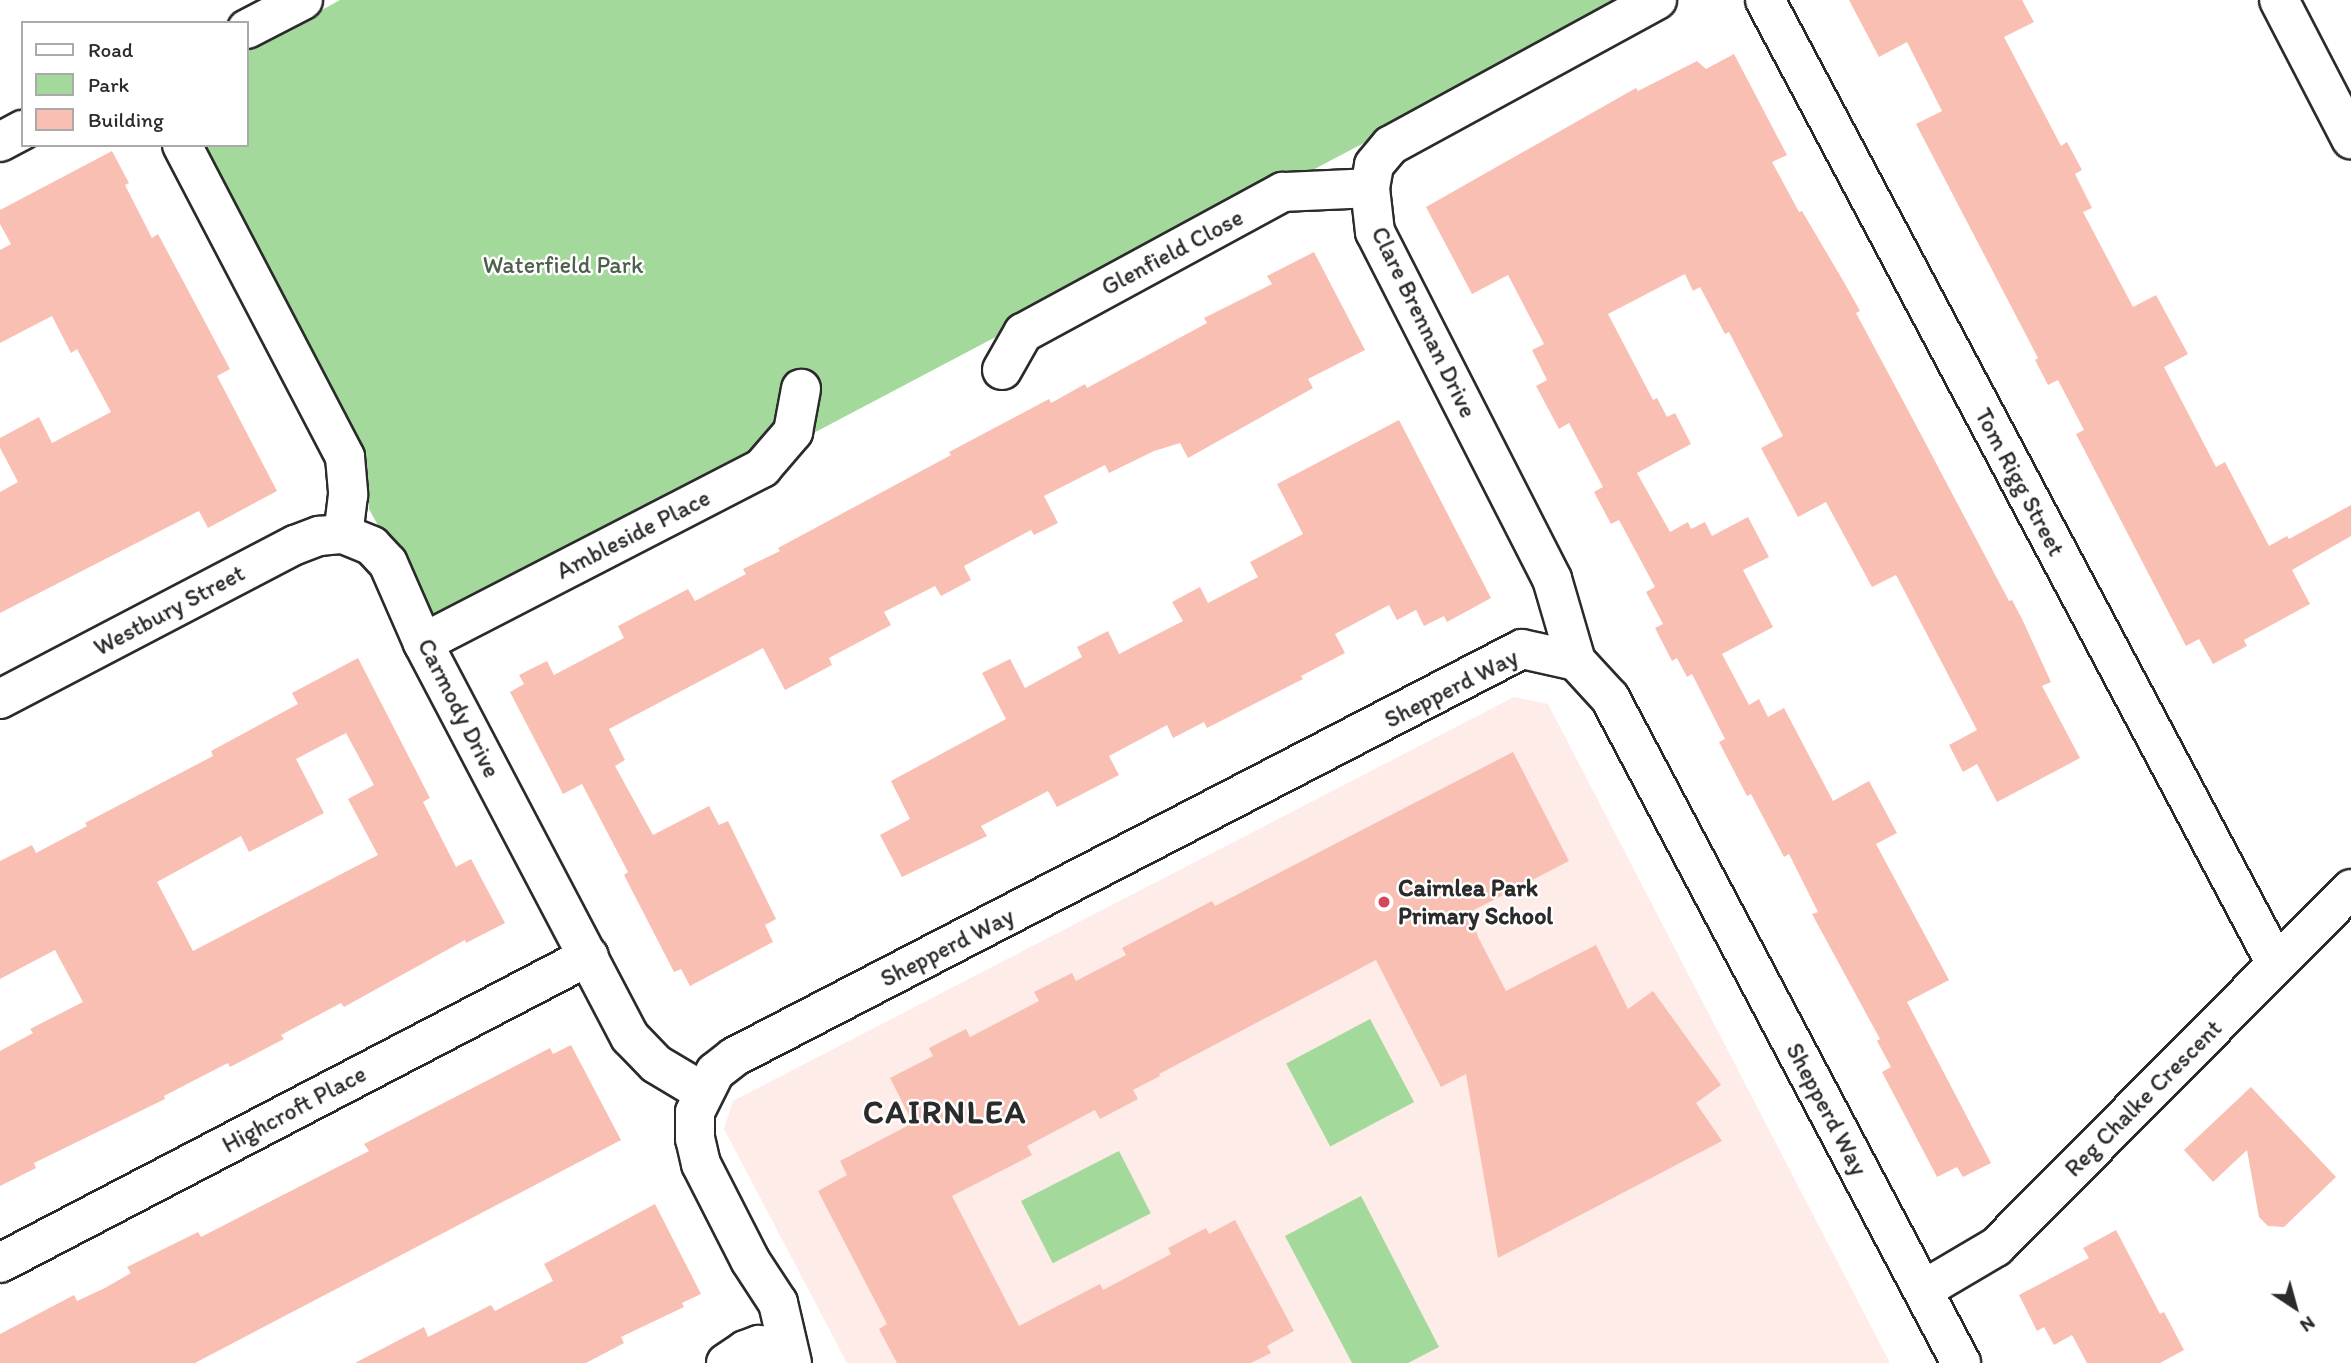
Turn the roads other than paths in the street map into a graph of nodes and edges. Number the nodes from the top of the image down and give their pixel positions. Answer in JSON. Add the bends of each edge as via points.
{"nodes":[{"id":1,"x":303,"y":0,"type":"edge"},
{"id":2,"x":1657,"y":0,"type":"edge"},
{"id":3,"x":1765,"y":0,"type":"edge"},
{"id":4,"x":2279,"y":0,"type":"edge"},
{"id":5,"x":248,"y":28,"type":"edge"},
{"id":6,"x":21,"y":131,"type":"edge"},
{"id":7,"x":2351,"y":139,"type":"edge"},
{"id":8,"x":0,"y":142,"type":"edge"},
{"id":9,"x":183,"y":147,"type":"edge"},
{"id":10,"x":1370,"y":188,"type":"junction"},
{"id":11,"x":1002,"y":370,"type":"dead end"},
{"id":12,"x":801,"y":390,"type":"dead end"},
{"id":13,"x":343,"y":534,"type":"junction"},
{"id":14,"x":423,"y":643,"type":"junction"},
{"id":15,"x":1576,"y":661,"type":"junction"},
{"id":16,"x":0,"y":699,"type":"edge"},
{"id":17,"x":2351,"y":890,"type":"edge"},
{"id":18,"x":589,"y":956,"type":"junction"},
{"id":19,"x":2276,"y":964,"type":"junction"},
{"id":20,"x":703,"y":1092,"type":"junction"},
{"id":21,"x":0,"y":1262,"type":"edge"},
{"id":22,"x":1923,"y":1290,"type":"junction"},
{"id":23,"x":775,"y":1357,"type":"edge"},
{"id":24,"x":726,"y":1363,"type":"edge"},
{"id":25,"x":1961,"y":1363,"type":"edge"}],
"edges":[{"from":1,"to":5,"type":"street"},
{"from":2,"to":10,"type":"street","name":"Clare Brennan Drive","via":[[1391,145],[1374,165]]},
{"from":3,"to":19,"type":"street","name":"Tom Rigg Street"},
{"from":4,"to":7,"type":"street"},
{"from":6,"to":8,"type":"street"},
{"from":9,"to":13,"type":"street","via":[[345,457],[348,495]]},
{"from":10,"to":11,"type":"street","name":"Glenfield Close","via":[[1283,192],[1023,333]]},
{"from":10,"to":15,"type":"street","name":"Clare Brennan Drive","via":[[1375,232],[1552,579]]},
{"from":12,"to":14,"type":"street","name":"Ambleside Place","via":[[793,432],[761,468]]},
{"from":13,"to":14,"type":"street","name":"Carmody Drive","via":[[372,546],[388,563]]},
{"from":13,"to":16,"type":"street","name":"Westbury Street","via":[[295,545]]},
{"from":14,"to":18,"type":"street","name":"Carmody Drive"},
{"from":15,"to":20,"type":"street","name":"Shepperd Way","via":[[1522,649],[734,1057],[715,1072]]},
{"from":15,"to":22,"type":"street","name":"Shepperd Way","via":[[1610,698]]},
{"from":17,"to":19,"type":"street","name":"Reg Chalke Crescent"},
{"from":18,"to":20,"type":"street","name":"Carmody Drive","via":[[630,1037],[656,1064]]},
{"from":18,"to":21,"type":"street","name":"Highcroft Place"},
{"from":19,"to":22,"type":"street","name":"Reg Chalke Crescent","via":[[1996,1247]]},
{"from":20,"to":23,"type":"street","via":[[695,1112],[701,1164],[750,1260]]},
{"from":22,"to":25,"type":"street","name":"Shepperd Way"},
{"from":23,"to":24,"type":"street","via":[[744,1350]]}]}
